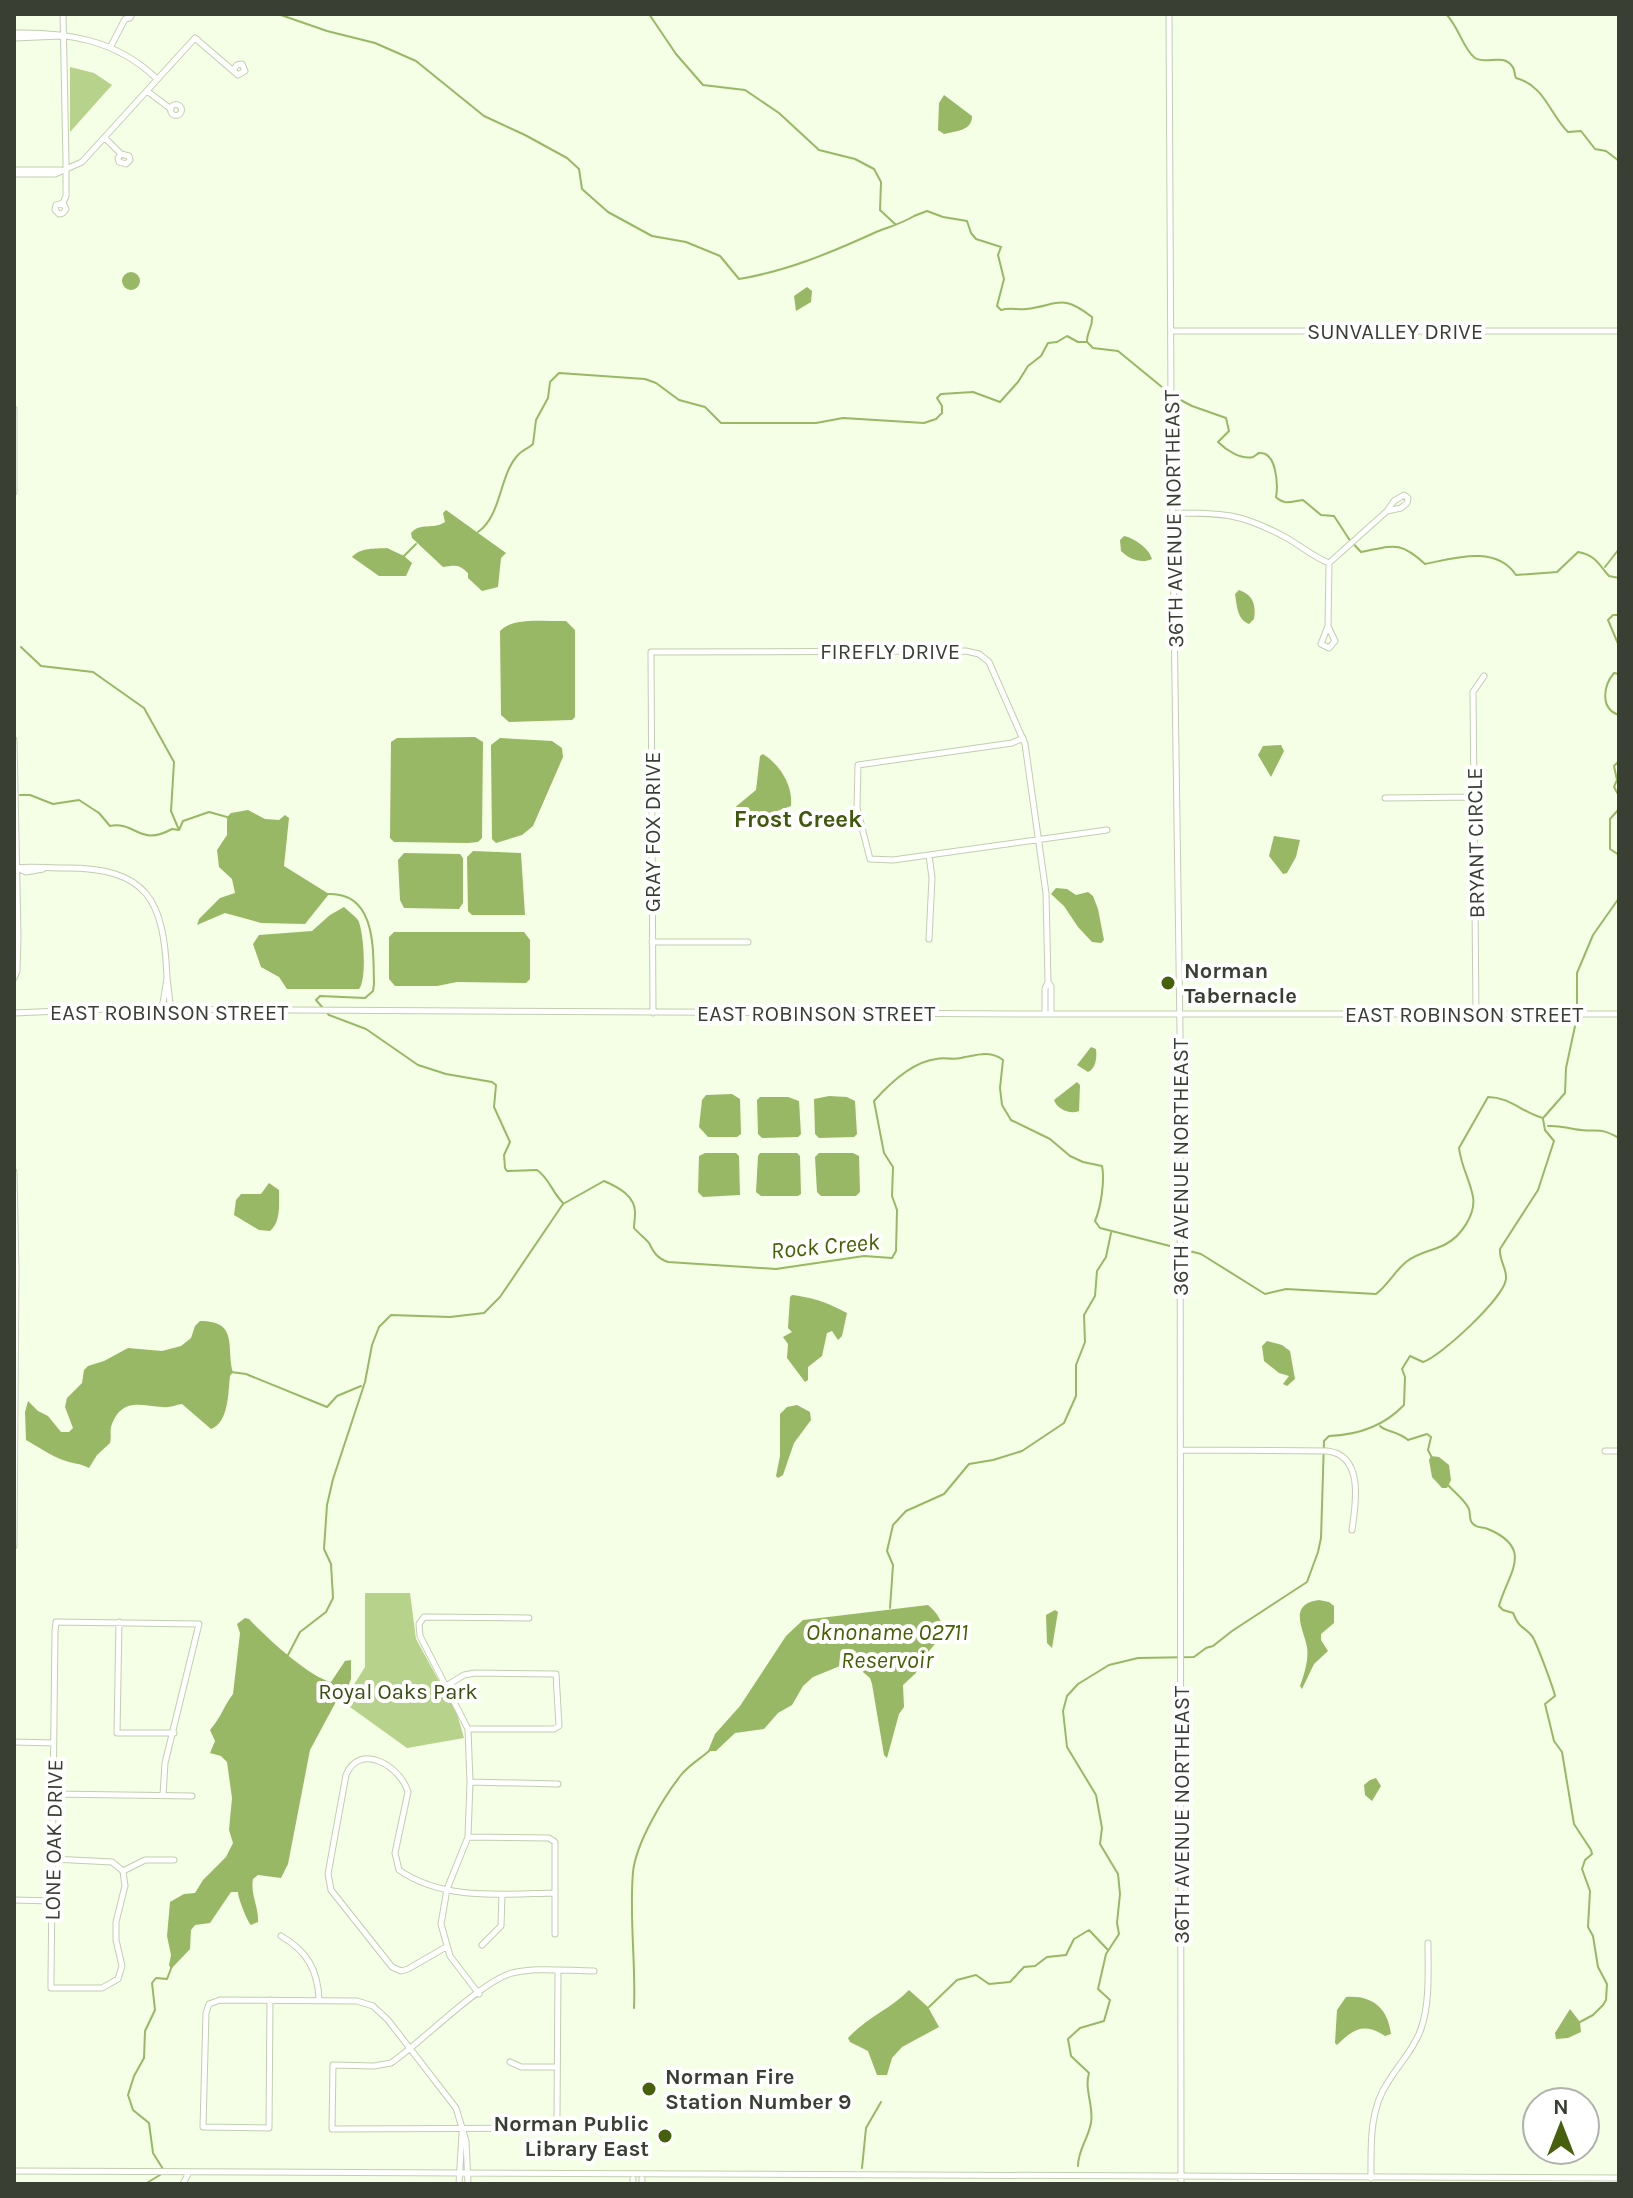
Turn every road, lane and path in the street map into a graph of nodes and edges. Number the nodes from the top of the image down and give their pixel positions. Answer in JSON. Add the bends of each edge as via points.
{"nodes":[{"id":1,"x":63,"y":14,"type":"edge"},
{"id":2,"x":132,"y":14,"type":"edge"},
{"id":3,"x":1169,"y":14,"type":"edge"},
{"id":4,"x":123,"y":16,"type":"edge"},
{"id":5,"x":63,"y":35,"type":"junction"},
{"id":6,"x":14,"y":36,"type":"edge"},
{"id":7,"x":111,"y":46,"type":"junction"},
{"id":8,"x":234,"y":69,"type":"dead end"},
{"id":9,"x":157,"y":79,"type":"junction"},
{"id":10,"x":147,"y":91,"type":"junction"},
{"id":11,"x":171,"y":109,"type":"dead end"},
{"id":12,"x":105,"y":138,"type":"junction"},
{"id":13,"x":121,"y":154,"type":"dead end"},
{"id":14,"x":66,"y":170,"type":"junction"},
{"id":15,"x":14,"y":172,"type":"edge"},
{"id":16,"x":63,"y":203,"type":"dead end"},
{"id":17,"x":1171,"y":331,"type":"junction"},
{"id":18,"x":1619,"y":331,"type":"edge"},
{"id":19,"x":14,"y":409,"type":"edge"},
{"id":20,"x":14,"y":429,"type":"edge"},
{"id":21,"x":14,"y":492,"type":"edge"},
{"id":22,"x":1387,"y":511,"type":"dead end"},
{"id":23,"x":1173,"y":513,"type":"junction"},
{"id":24,"x":1329,"y":563,"type":"junction"},
{"id":25,"x":1328,"y":626,"type":"dead end"},
{"id":26,"x":651,"y":652,"type":"joint"},
{"id":27,"x":1484,"y":676,"type":"dead end"},
{"id":28,"x":1023,"y":738,"type":"junction"},
{"id":29,"x":14,"y":740,"type":"edge"},
{"id":30,"x":1474,"y":797,"type":"junction"},
{"id":31,"x":1385,"y":798,"type":"dead end"},
{"id":32,"x":1107,"y":830,"type":"dead end"},
{"id":33,"x":1039,"y":840,"type":"junction"},
{"id":34,"x":929,"y":855,"type":"junction"},
{"id":35,"x":16,"y":868,"type":"edge"},
{"id":36,"x":16,"y":937,"type":"edge"},
{"id":37,"x":929,"y":939,"type":"dead end"},
{"id":38,"x":652,"y":942,"type":"junction"},
{"id":39,"x":748,"y":942,"type":"dead end"},
{"id":40,"x":14,"y":978,"type":"edge"},
{"id":41,"x":167,"y":1010,"type":"junction"},
{"id":42,"x":14,"y":1013,"type":"edge"},
{"id":43,"x":653,"y":1013,"type":"junction"},
{"id":44,"x":1048,"y":1014,"type":"junction"},
{"id":45,"x":1180,"y":1014,"type":"junction"},
{"id":46,"x":1476,"y":1014,"type":"junction"},
{"id":47,"x":1619,"y":1014,"type":"edge"},
{"id":48,"x":14,"y":1172,"type":"edge"},
{"id":49,"x":1181,"y":1450,"type":"junction"},
{"id":50,"x":1605,"y":1451,"type":"dead end"},
{"id":51,"x":1619,"y":1451,"type":"edge"},
{"id":52,"x":1352,"y":1530,"type":"dead end"},
{"id":53,"x":14,"y":1546,"type":"edge"},
{"id":54,"x":529,"y":1618,"type":"dead end"},
{"id":55,"x":119,"y":1622,"type":"junction"},
{"id":56,"x":446,"y":1686,"type":"junction"},
{"id":57,"x":468,"y":1729,"type":"junction"},
{"id":58,"x":174,"y":1733,"type":"junction"},
{"id":59,"x":14,"y":1742,"type":"edge"},
{"id":60,"x":54,"y":1743,"type":"junction"},
{"id":61,"x":470,"y":1782,"type":"junction"},
{"id":62,"x":558,"y":1784,"type":"dead end"},
{"id":63,"x":54,"y":1794,"type":"junction"},
{"id":64,"x":163,"y":1795,"type":"junction"},
{"id":65,"x":192,"y":1796,"type":"dead end"},
{"id":66,"x":468,"y":1837,"type":"junction"},
{"id":67,"x":53,"y":1859,"type":"junction"},
{"id":68,"x":174,"y":1860,"type":"dead end"},
{"id":69,"x":123,"y":1871,"type":"junction"},
{"id":70,"x":447,"y":1889,"type":"junction"},
{"id":71,"x":555,"y":1893,"type":"junction"},
{"id":72,"x":502,"y":1894,"type":"junction"},
{"id":73,"x":14,"y":1900,"type":"edge"},
{"id":74,"x":52,"y":1901,"type":"junction"},
{"id":75,"x":555,"y":1934,"type":"dead end"},
{"id":76,"x":281,"y":1936,"type":"dead end"},
{"id":77,"x":1428,"y":1943,"type":"dead end"},
{"id":78,"x":482,"y":1945,"type":"dead end"},
{"id":79,"x":446,"y":1947,"type":"junction"},
{"id":80,"x":558,"y":1971,"type":"junction"},
{"id":81,"x":594,"y":1971,"type":"dead end"},
{"id":82,"x":479,"y":1994,"type":"junction"},
{"id":83,"x":270,"y":2000,"type":"junction"},
{"id":84,"x":319,"y":2000,"type":"junction"},
{"id":85,"x":410,"y":2048,"type":"junction"},
{"id":86,"x":510,"y":2062,"type":"dead end"},
{"id":87,"x":557,"y":2067,"type":"junction"},
{"id":88,"x":554,"y":2125,"type":"junction"},
{"id":89,"x":462,"y":2129,"type":"junction"},
{"id":90,"x":561,"y":2131,"type":"dead end"},
{"id":91,"x":14,"y":2171,"type":"edge"},
{"id":92,"x":463,"y":2171,"type":"junction"},
{"id":93,"x":189,"y":2172,"type":"junction"},
{"id":94,"x":1371,"y":2178,"type":"junction"},
{"id":95,"x":1619,"y":2178,"type":"edge"},
{"id":96,"x":1181,"y":2180,"type":"edge"},
{"id":97,"x":183,"y":2184,"type":"edge"},
{"id":98,"x":192,"y":2184,"type":"edge"},
{"id":99,"x":459,"y":2184,"type":"edge"},
{"id":100,"x":468,"y":2184,"type":"edge"}],
"edges":[{"from":1,"to":5,"type":"street"},
{"from":2,"to":4,"type":"street"},
{"from":3,"to":17,"type":"street","name":"36TH AVENUE NORTHEAST"},
{"from":4,"to":7,"type":"street"},
{"from":5,"to":6,"type":"street"},
{"from":5,"to":7,"type":"street"},
{"from":5,"to":14,"type":"street"},
{"from":7,"to":9,"type":"street"},
{"from":8,"to":9,"type":"street","via":[[195,38]]},
{"from":9,"to":10,"type":"street"},
{"from":10,"to":11,"type":"street"},
{"from":10,"to":12,"type":"street"},
{"from":12,"to":13,"type":"street"},
{"from":12,"to":14,"type":"street"},
{"from":14,"to":15,"type":"street"},
{"from":14,"to":16,"type":"street"},
{"from":17,"to":18,"type":"street","name":"SUNVALLEY DRIVE"},
{"from":17,"to":23,"type":"street","name":"36TH AVENUE NORTHEAST"},
{"from":19,"to":20,"type":"street"},
{"from":20,"to":21,"type":"street"},
{"from":22,"to":24,"type":"street"},
{"from":23,"to":24,"type":"street","via":[[1237,516]]},
{"from":23,"to":45,"type":"street","name":"36TH AVENUE NORTHEAST"},
{"from":24,"to":25,"type":"street"},
{"from":26,"to":28,"type":"street","name":"FIREFLY DRIVE","via":[[973,652],[989,662]]},
{"from":26,"to":38,"type":"street","name":"GRAY FOX DRIVE"},
{"from":27,"to":30,"type":"street","name":"BRYANT CIRCLE","via":[[1473,692]]},
{"from":28,"to":33,"type":"street","name":"FIREFLY DRIVE"},
{"from":28,"to":34,"type":"street","via":[[858,765],[858,821],[870,859]]},
{"from":29,"to":35,"type":"street"},
{"from":30,"to":31,"type":"street"},
{"from":30,"to":46,"type":"street","name":"BRYANT CIRCLE"},
{"from":32,"to":33,"type":"street"},
{"from":33,"to":34,"type":"street"},
{"from":33,"to":44,"type":"street","name":"FIREFLY DRIVE","via":[[1047,901]]},
{"from":34,"to":37,"type":"street"},
{"from":35,"to":36,"type":"street"},
{"from":35,"to":41,"type":"street","via":[[99,870],[138,885],[159,917],[166,948]]},
{"from":36,"to":40,"type":"street"},
{"from":38,"to":39,"type":"street"},
{"from":38,"to":43,"type":"street","name":"GRAY FOX DRIVE"},
{"from":41,"to":42,"type":"street","name":"EAST ROBINSON STREET"},
{"from":41,"to":43,"type":"street","name":"EAST ROBINSON STREET"},
{"from":43,"to":44,"type":"street","name":"EAST ROBINSON STREET"},
{"from":44,"to":45,"type":"street","name":"EAST ROBINSON STREET"},
{"from":45,"to":46,"type":"street","name":"EAST ROBINSON STREET"},
{"from":45,"to":49,"type":"street","name":"36TH AVENUE NORTHEAST"},
{"from":46,"to":47,"type":"street","name":"EAST ROBINSON STREET"},
{"from":48,"to":53,"type":"street"},
{"from":49,"to":52,"type":"street","via":[[1340,1454],[1355,1485]]},
{"from":49,"to":96,"type":"street","name":"36TH AVENUE NORTHEAST"},
{"from":50,"to":51,"type":"street"},
{"from":54,"to":56,"type":"street","via":[[420,1620],[420,1636]]},
{"from":55,"to":58,"type":"street","via":[[117,1733]]},
{"from":55,"to":58,"type":"street","via":[[199,1624]]},
{"from":55,"to":60,"type":"street","name":"LONE OAK DRIVE","via":[[56,1622]]},
{"from":56,"to":57,"type":"street"},
{"from":56,"to":57,"type":"street","via":[[475,1673],[556,1674],[559,1726]]},
{"from":57,"to":61,"type":"street"},
{"from":58,"to":64,"type":"street"},
{"from":59,"to":60,"type":"street"},
{"from":60,"to":63,"type":"street","name":"LONE OAK DRIVE"},
{"from":61,"to":62,"type":"street"},
{"from":61,"to":66,"type":"street"},
{"from":63,"to":64,"type":"street"},
{"from":63,"to":67,"type":"street","name":"LONE OAK DRIVE"},
{"from":64,"to":65,"type":"street"},
{"from":66,"to":70,"type":"street"},
{"from":66,"to":71,"type":"street","via":[[549,1838],[555,1842]]},
{"from":67,"to":69,"type":"street","via":[[104,1860]]},
{"from":67,"to":74,"type":"street","name":"LONE OAK DRIVE"},
{"from":68,"to":69,"type":"street","via":[[145,1860]]},
{"from":69,"to":74,"type":"street","name":"LONE OAK DRIVE","via":[[115,1934],[122,1966],[118,1979],[102,1988],[51,1988]]},
{"from":70,"to":72,"type":"street"},
{"from":70,"to":79,"type":"street","via":[[441,1924]]},
{"from":70,"to":79,"type":"street","via":[[399,1870],[395,1853],[408,1792],[405,1783],[370,1758],[356,1760],[346,1775],[328,1874],[331,1890],[392,1967],[408,1969]]},
{"from":71,"to":72,"type":"street"},
{"from":71,"to":75,"type":"street"},
{"from":72,"to":78,"type":"street","via":[[501,1926]]},
{"from":73,"to":74,"type":"street"},
{"from":76,"to":84,"type":"street","via":[[294,1943],[315,1971]]},
{"from":77,"to":94,"type":"street","via":[[1423,2022],[1378,2102]]},
{"from":79,"to":82,"type":"street"},
{"from":80,"to":81,"type":"street"},
{"from":80,"to":82,"type":"street","via":[[516,1972]]},
{"from":80,"to":87,"type":"street"},
{"from":82,"to":85,"type":"street"},
{"from":83,"to":83,"type":"street","via":[[209,2004],[203,2127],[269,2128]]},
{"from":83,"to":84,"type":"street"},
{"from":84,"to":85,"type":"street","via":[[369,2004]]},
{"from":85,"to":89,"type":"street","via":[[453,2102]]},
{"from":85,"to":89,"type":"street","via":[[380,2066],[333,2065],[332,2129]]},
{"from":86,"to":87,"type":"street"},
{"from":87,"to":88,"type":"street"},
{"from":88,"to":89,"type":"street"},
{"from":88,"to":90,"type":"street"},
{"from":89,"to":92,"type":"street"},
{"from":91,"to":93,"type":"street"},
{"from":92,"to":93,"type":"street"},
{"from":92,"to":96,"type":"street"},
{"from":92,"to":99,"type":"street"},
{"from":92,"to":100,"type":"street"},
{"from":93,"to":97,"type":"street"},
{"from":93,"to":98,"type":"street"},
{"from":94,"to":95,"type":"street"},
{"from":94,"to":96,"type":"street"}]}
